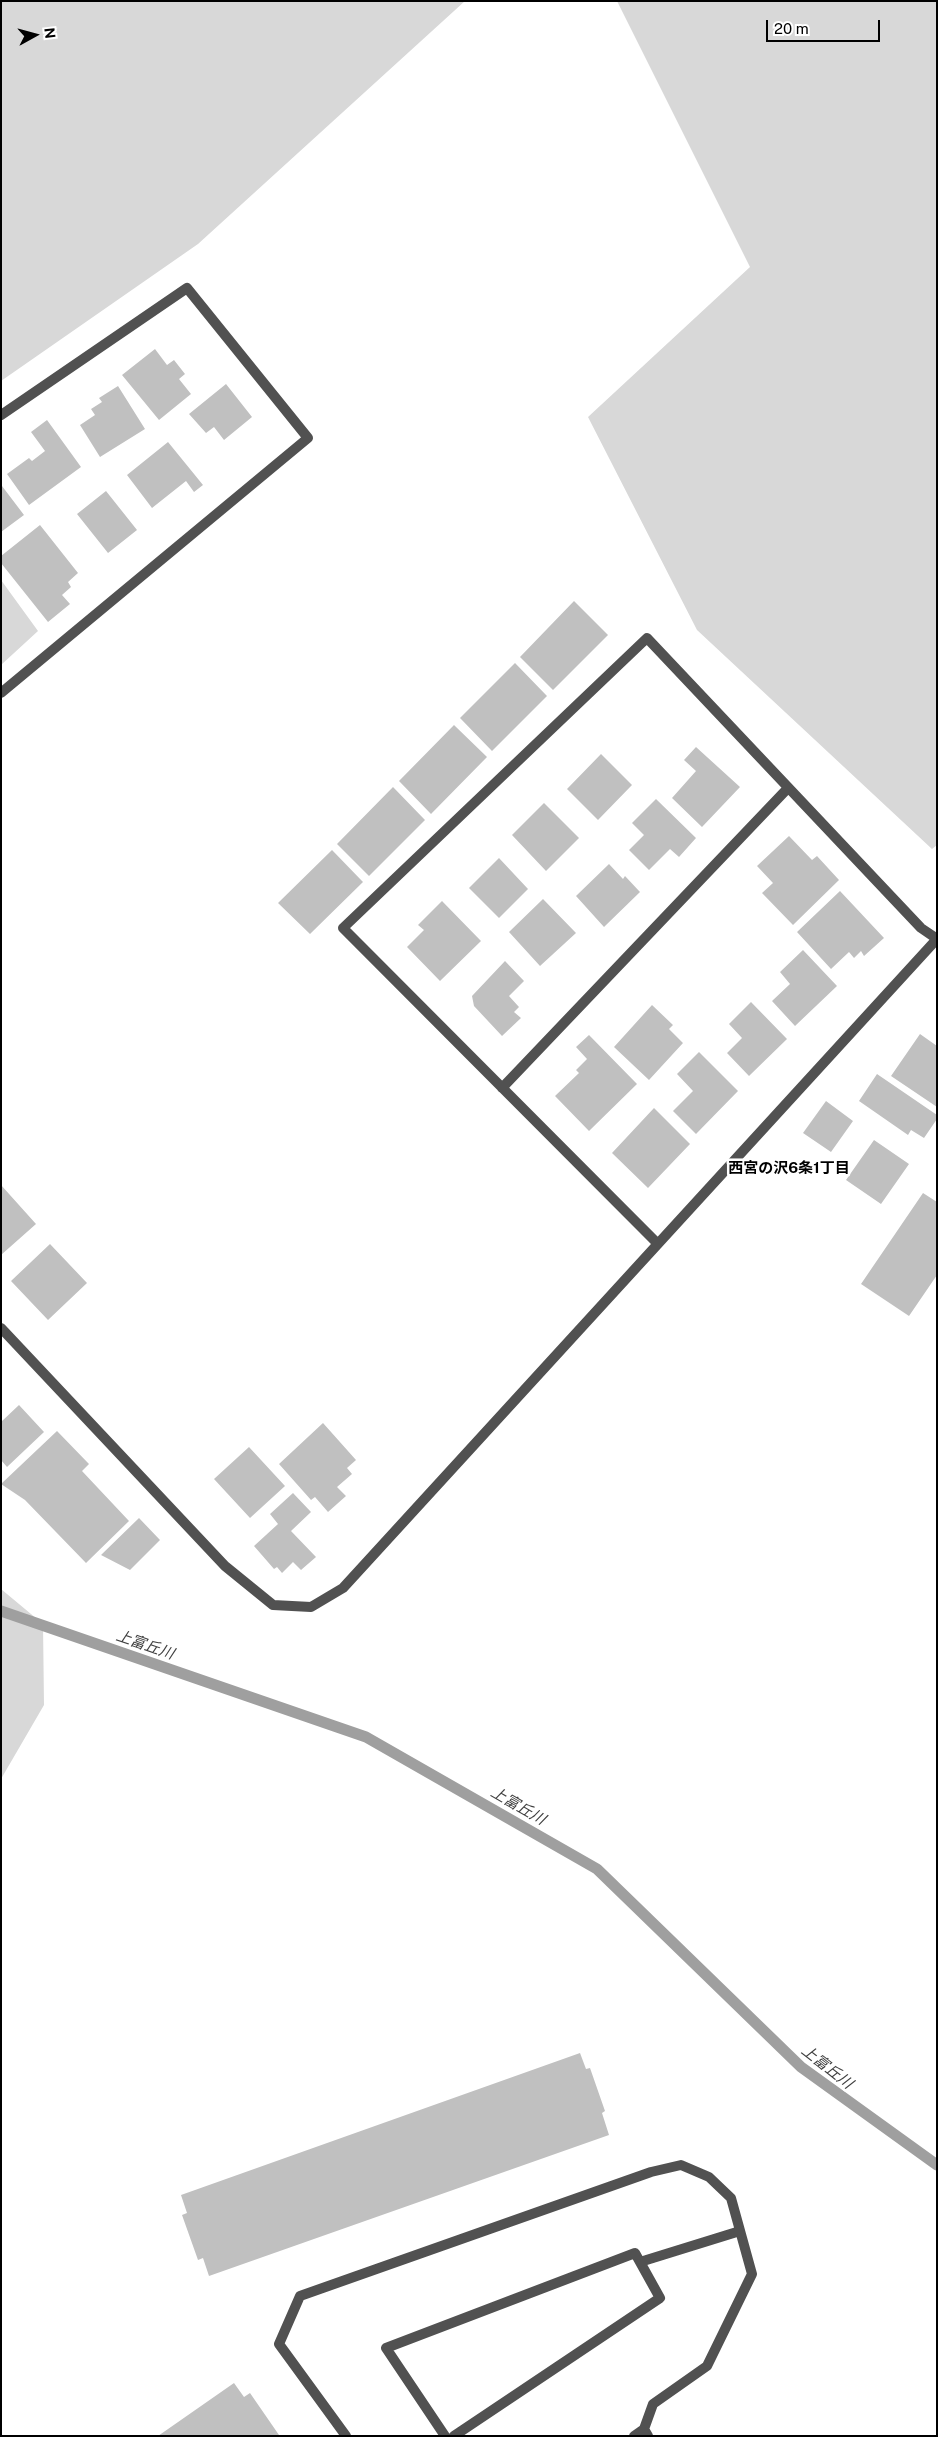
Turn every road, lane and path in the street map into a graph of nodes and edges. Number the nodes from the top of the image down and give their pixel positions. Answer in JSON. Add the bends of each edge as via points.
{"nodes":[{"id":1,"x":1,"y":415,"type":"edge"},
{"id":2,"x":1,"y":693,"type":"edge"},
{"id":3,"x":788,"y":788,"type":"junction"},
{"id":4,"x":937,"y":939,"type":"edge"},
{"id":5,"x":502,"y":1088,"type":"junction"},
{"id":6,"x":658,"y":1244,"type":"junction"},
{"id":7,"x":1,"y":1328,"type":"edge"},
{"id":8,"x":740,"y":2231,"type":"junction"},
{"id":9,"x":640,"y":2262,"type":"junction"},
{"id":10,"x":646,"y":2432,"type":"edge"},
{"id":11,"x":346,"y":2436,"type":"edge"},
{"id":12,"x":445,"y":2436,"type":"edge"},
{"id":13,"x":454,"y":2436,"type":"edge"},
{"id":14,"x":634,"y":2436,"type":"edge"}],
"edges":[{"from":1,"to":2,"type":"street","via":[[187,288],[308,438]]},
{"from":3,"to":4,"type":"street","via":[[921,928]]},
{"from":3,"to":5,"type":"street"},
{"from":3,"to":5,"type":"street","via":[[647,638],[342,928]]},
{"from":4,"to":6,"type":"street"},
{"from":5,"to":6,"type":"street"},
{"from":6,"to":7,"type":"street","via":[[343,1588],[311,1607],[272,1605],[225,1566]]},
{"from":8,"to":9,"type":"street"},
{"from":8,"to":10,"type":"street","via":[[752,2274],[707,2366],[653,2404]]},
{"from":8,"to":11,"type":"street","via":[[731,2198],[709,2177],[681,2166],[651,2172],[300,2296],[279,2344]]},
{"from":9,"to":12,"type":"street","via":[[635,2253],[386,2348]]},
{"from":9,"to":13,"type":"street","via":[[660,2298]]},
{"from":10,"to":14,"type":"street"}]}
